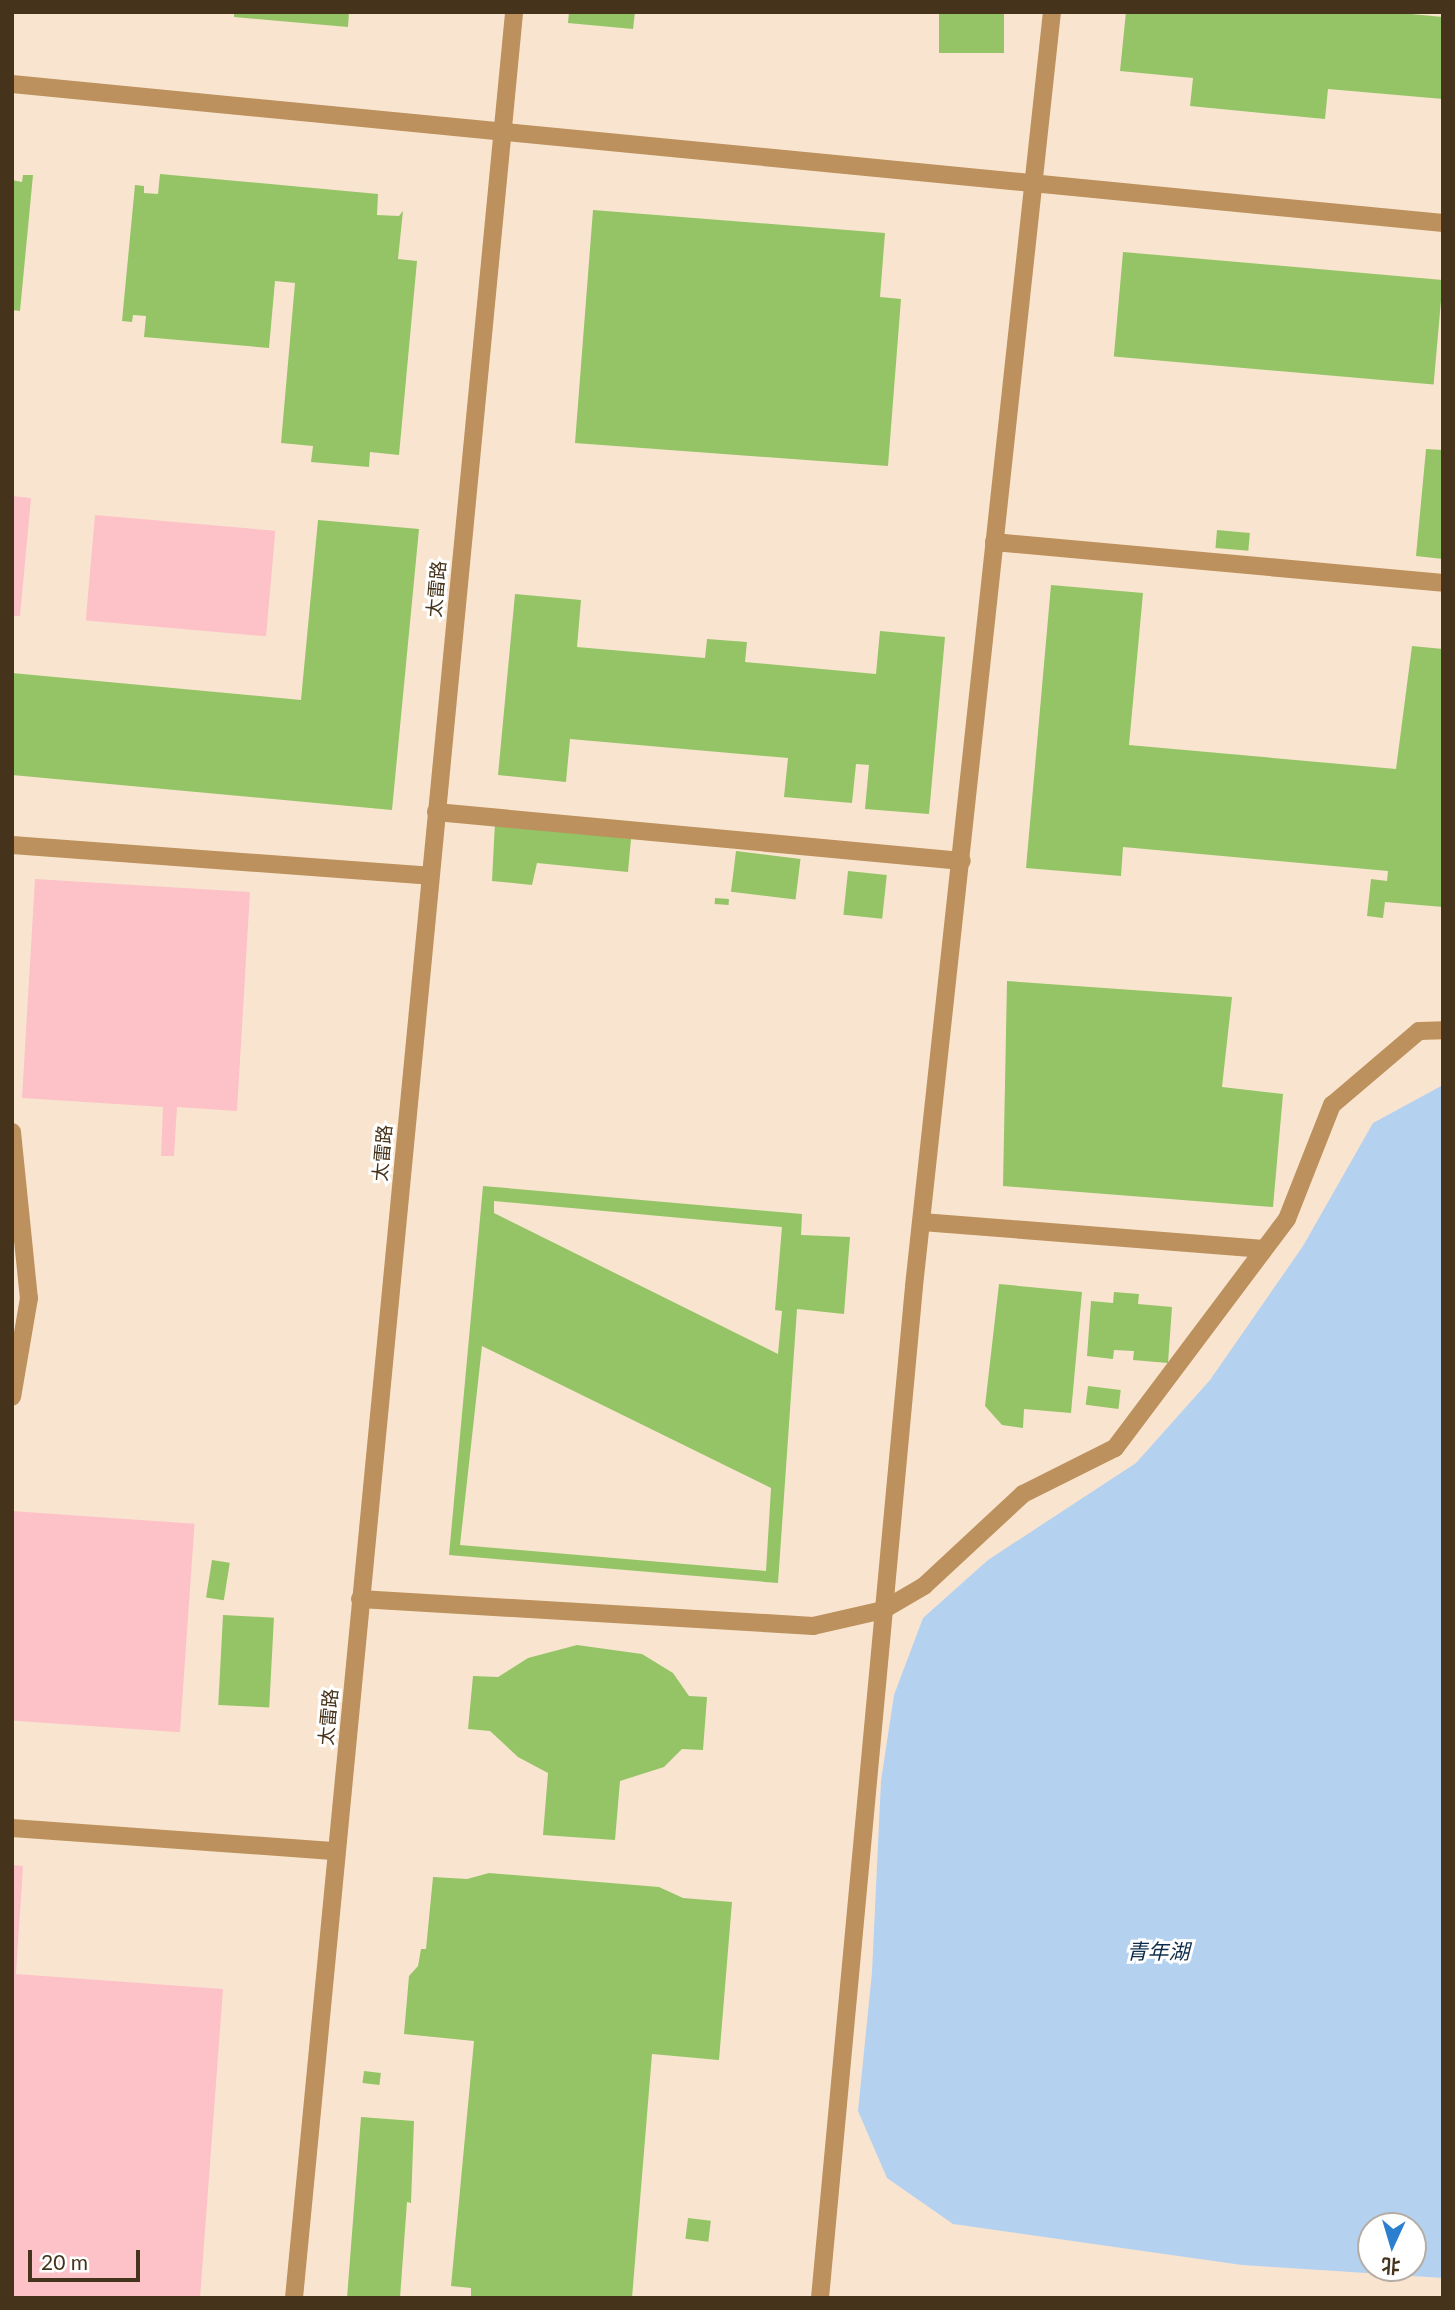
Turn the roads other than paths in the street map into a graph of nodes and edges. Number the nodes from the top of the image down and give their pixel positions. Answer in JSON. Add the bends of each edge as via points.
{"nodes":[{"id":1,"x":514,"y":12,"type":"edge"},
{"id":2,"x":1052,"y":12,"type":"edge"},
{"id":3,"x":12,"y":84,"type":"edge"},
{"id":4,"x":501,"y":134,"type":"junction"},
{"id":5,"x":1033,"y":186,"type":"junction"},
{"id":6,"x":1443,"y":223,"type":"edge"},
{"id":7,"x":995,"y":542,"type":"junction"},
{"id":8,"x":1443,"y":583,"type":"edge"},
{"id":9,"x":436,"y":812,"type":"junction"},
{"id":10,"x":12,"y":845,"type":"edge"},
{"id":11,"x":962,"y":861,"type":"junction"},
{"id":12,"x":430,"y":876,"type":"junction"},
{"id":13,"x":1443,"y":1030,"type":"edge"},
{"id":14,"x":12,"y":1132,"type":"edge"},
{"id":15,"x":922,"y":1222,"type":"junction"},
{"id":16,"x":1264,"y":1249,"type":"junction"},
{"id":17,"x":12,"y":1397,"type":"edge"},
{"id":18,"x":360,"y":1599,"type":"junction"},
{"id":19,"x":883,"y":1611,"type":"junction"},
{"id":20,"x":12,"y":1828,"type":"edge"},
{"id":21,"x":336,"y":1851,"type":"junction"},
{"id":22,"x":293,"y":2298,"type":"edge"},
{"id":23,"x":820,"y":2298,"type":"edge"}],
"edges":[{"from":1,"to":4,"type":"street","name":"太雷路"},
{"from":2,"to":5,"type":"street"},
{"from":3,"to":4,"type":"street"},
{"from":4,"to":5,"type":"street"},
{"from":4,"to":9,"type":"street","name":"太雷路"},
{"from":5,"to":6,"type":"street"},
{"from":5,"to":7,"type":"street"},
{"from":7,"to":8,"type":"street"},
{"from":7,"to":11,"type":"street"},
{"from":9,"to":11,"type":"street"},
{"from":9,"to":12,"type":"street","name":"太雷路"},
{"from":10,"to":12,"type":"street"},
{"from":11,"to":15,"type":"street"},
{"from":12,"to":18,"type":"street","name":"太雷路"},
{"from":13,"to":16,"type":"street","via":[[1419,1031],[1332,1105],[1287,1219]]},
{"from":14,"to":17,"type":"street","via":[[29,1298]]},
{"from":15,"to":16,"type":"street"},
{"from":15,"to":19,"type":"street"},
{"from":16,"to":19,"type":"street","via":[[1115,1448],[1023,1494],[924,1586]]},
{"from":18,"to":19,"type":"street","via":[[813,1626]]},
{"from":18,"to":21,"type":"street","name":"太雷路"},
{"from":19,"to":23,"type":"street"},
{"from":20,"to":21,"type":"street"},
{"from":21,"to":22,"type":"street","name":"太雷路"}]}
